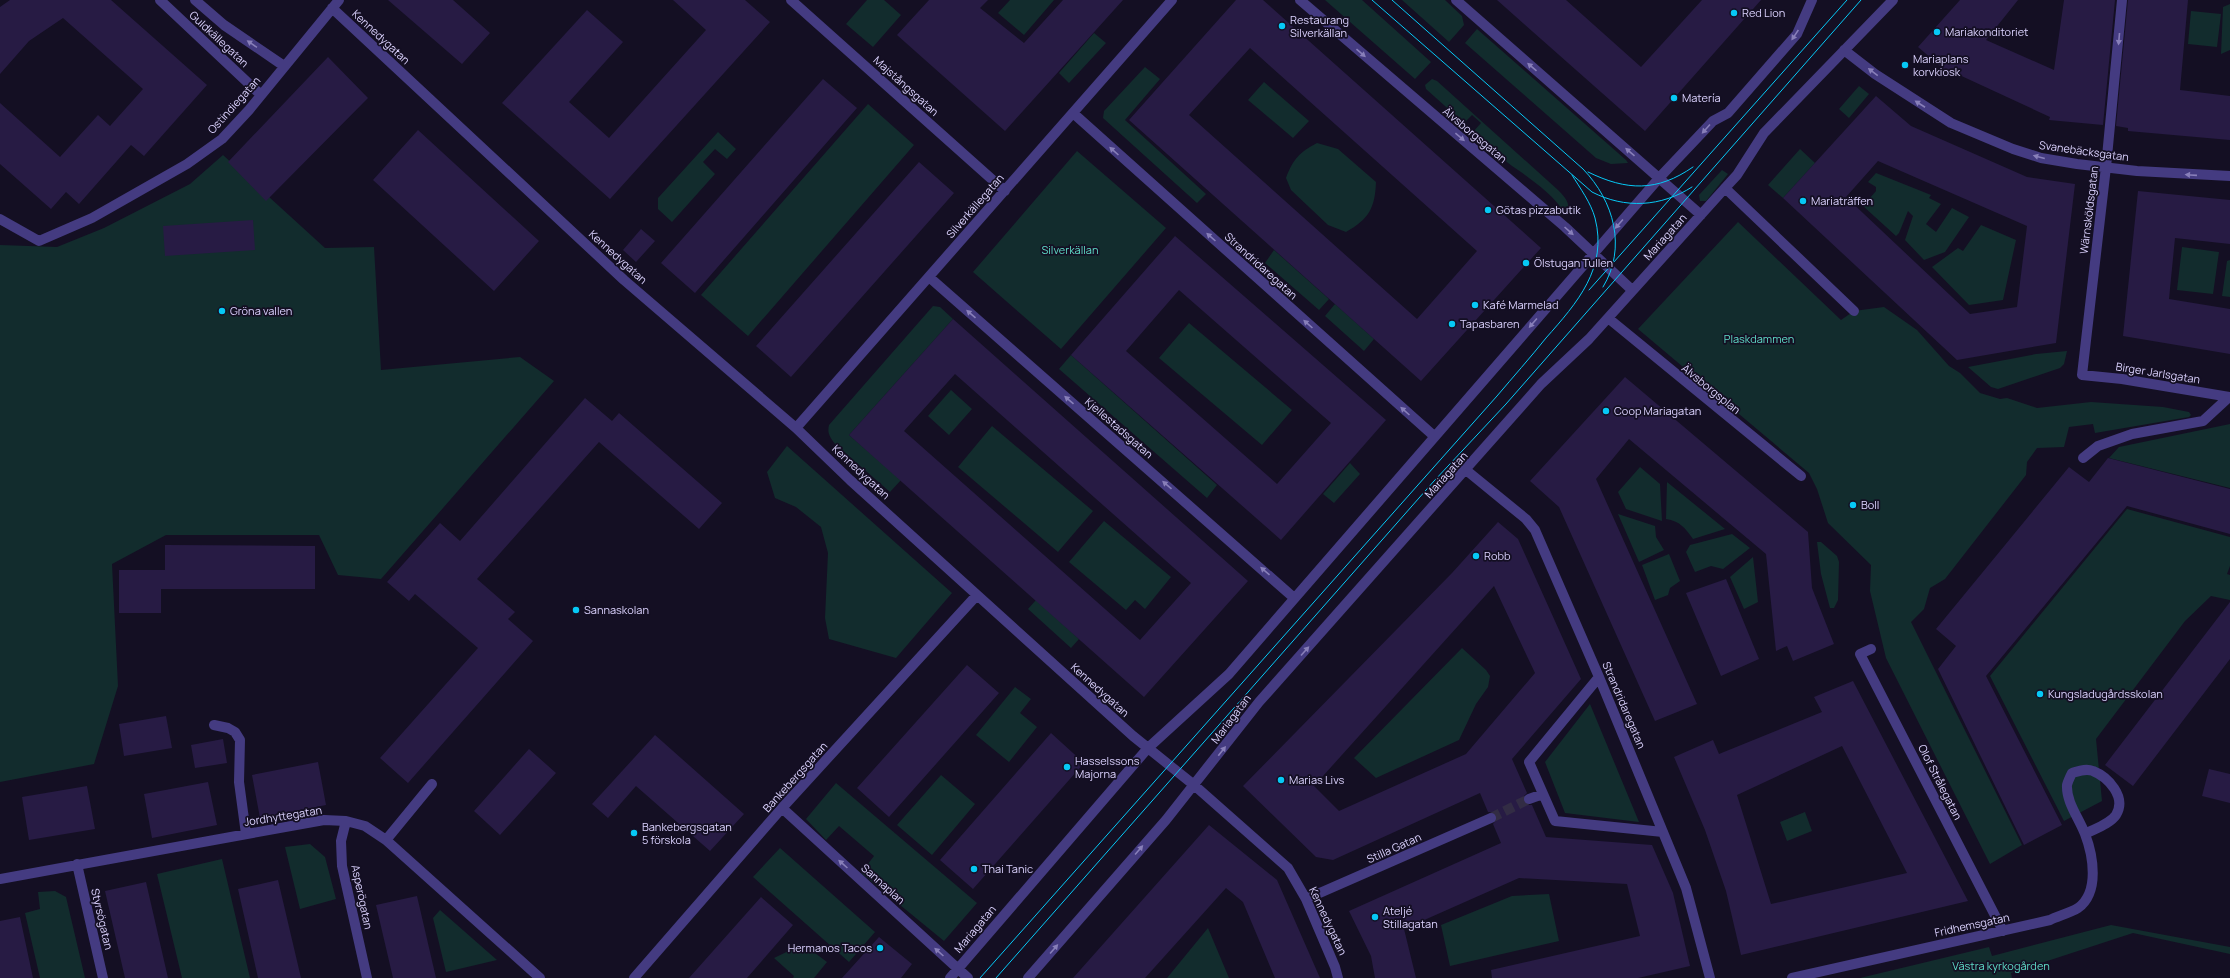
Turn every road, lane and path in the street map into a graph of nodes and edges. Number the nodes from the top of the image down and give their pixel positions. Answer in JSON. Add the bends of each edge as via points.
{"nodes":[{"id":1,"x":160,"y":0,"type":"edge"},
{"id":2,"x":195,"y":0,"type":"edge"},
{"id":3,"x":339,"y":0,"type":"edge"},
{"id":4,"x":791,"y":0,"type":"edge"},
{"id":5,"x":1172,"y":0,"type":"edge"},
{"id":6,"x":1300,"y":0,"type":"edge"},
{"id":7,"x":1456,"y":0,"type":"edge"},
{"id":8,"x":1893,"y":0,"type":"edge"},
{"id":9,"x":2122,"y":0,"type":"edge"},
{"id":10,"x":1810,"y":1,"type":"edge"},
{"id":11,"x":332,"y":8,"type":"junction"},
{"id":12,"x":1844,"y":50,"type":"junction"},
{"id":13,"x":284,"y":66,"type":"junction"},
{"id":14,"x":261,"y":95,"type":"junction"},
{"id":15,"x":1073,"y":113,"type":"junction"},
{"id":16,"x":2106,"y":167,"type":"junction"},
{"id":17,"x":2230,"y":176,"type":"edge"},
{"id":18,"x":1660,"y":177,"type":"junction"},
{"id":19,"x":1725,"y":188,"type":"junction"},
{"id":20,"x":1005,"y":191,"type":"junction"},
{"id":21,"x":1701,"y":215,"type":"junction"},
{"id":22,"x":0,"y":219,"type":"edge"},
{"id":23,"x":1594,"y":254,"type":"junction"},
{"id":24,"x":929,"y":277,"type":"junction"},
{"id":25,"x":1632,"y":290,"type":"junction"},
{"id":26,"x":1854,"y":311,"type":"dead end"},
{"id":27,"x":1608,"y":318,"type":"junction"},
{"id":28,"x":2082,"y":375,"type":"joint"},
{"id":29,"x":2229,"y":397,"type":"edge"},
{"id":30,"x":796,"y":428,"type":"junction"},
{"id":31,"x":1434,"y":436,"type":"junction"},
{"id":32,"x":2083,"y":458,"type":"dead end"},
{"id":33,"x":1466,"y":470,"type":"junction"},
{"id":34,"x":1801,"y":476,"type":"dead end"},
{"id":35,"x":977,"y":595,"type":"junction"},
{"id":36,"x":1294,"y":597,"type":"junction"},
{"id":37,"x":1871,"y":648,"type":"dead end"},
{"id":38,"x":1599,"y":677,"type":"junction"},
{"id":39,"x":214,"y":725,"type":"dead end"},
{"id":40,"x":1148,"y":748,"type":"junction"},
{"id":41,"x":432,"y":784,"type":"dead end"},
{"id":42,"x":1194,"y":785,"type":"junction"},
{"id":43,"x":1543,"y":794,"type":"junction"},
{"id":44,"x":1530,"y":799,"type":"tunnel mouth"},
{"id":45,"x":782,"y":808,"type":"junction"},
{"id":46,"x":1490,"y":818,"type":"tunnel mouth"},
{"id":47,"x":346,"y":821,"type":"junction"},
{"id":48,"x":1664,"y":832,"type":"junction"},
{"id":49,"x":246,"y":834,"type":"junction"},
{"id":50,"x":2085,"y":834,"type":"junction"},
{"id":51,"x":386,"y":840,"type":"junction"},
{"id":52,"x":78,"y":864,"type":"junction"},
{"id":53,"x":0,"y":878,"type":"edge"},
{"id":54,"x":1306,"y":899,"type":"junction"},
{"id":55,"x":2003,"y":931,"type":"junction"},
{"id":56,"x":958,"y":969,"type":"junction"},
{"id":57,"x":103,"y":978,"type":"edge"},
{"id":58,"x":367,"y":978,"type":"edge"},
{"id":59,"x":540,"y":978,"type":"edge"},
{"id":60,"x":634,"y":978,"type":"edge"},
{"id":61,"x":950,"y":978,"type":"edge"},
{"id":62,"x":968,"y":978,"type":"edge"},
{"id":63,"x":1028,"y":978,"type":"edge"},
{"id":64,"x":1338,"y":978,"type":"edge"},
{"id":65,"x":1710,"y":978,"type":"edge"},
{"id":66,"x":1792,"y":978,"type":"edge"}],
"edges":[{"from":1,"to":14,"type":"street","name":"Guldkällegatan"},
{"from":13,"to":2,"type":"street","one_way":true,"via":[[224,25]]},
{"from":3,"to":11,"type":"street","name":"Ostindiegatan"},
{"from":4,"to":20,"type":"street","name":"Majstångsgatan"},
{"from":5,"to":15,"type":"street","name":"Silverkällegatan"},
{"from":6,"to":23,"type":"street","name":"Älvsborgsgatan","one_way":true},
{"from":18,"to":7,"type":"street","one_way":true},
{"from":8,"to":12,"type":"street","name":"Mariagatan"},
{"from":9,"to":16,"type":"street","name":"Wärnsköldsgatan","one_way":true},
{"from":10,"to":18,"type":"street","name":"Mariagatan","one_way":true,"via":[[1797,34],[1728,113],[1714,121]]},
{"from":11,"to":13,"type":"street","name":"Ostindiegatan"},
{"from":11,"to":30,"type":"street","name":"Kennedygatan","via":[[618,274]]},
{"from":16,"to":12,"type":"street","name":"Svanebäcksgatan","one_way":true,"via":[[2041,158],[1951,124],[1875,74]]},
{"from":12,"to":19,"type":"street","name":"Mariagatan","via":[[1764,133],[1737,175]]},
{"from":13,"to":14,"type":"street","name":"Ostindiegatan"},
{"from":14,"to":22,"type":"street","name":"Ostindiegatan","via":[[222,139],[188,164],[92,218],[39,241]]},
{"from":15,"to":20,"type":"street","name":"Silverkällegatan"},
{"from":31,"to":15,"type":"street","name":"Strandridaregatan","one_way":true},
{"from":17,"to":16,"type":"street","name":"Svanebäcksgatan","one_way":true},
{"from":16,"to":28,"type":"street","name":"Wärnsköldsgatan"},
{"from":18,"to":21,"type":"street"},
{"from":18,"to":23,"type":"street","name":"Mariagatan","one_way":true},
{"from":19,"to":21,"type":"street","name":"Mariagatan"},
{"from":19,"to":26,"type":"street"},
{"from":20,"to":24,"type":"street","name":"Silverkällegatan"},
{"from":21,"to":25,"type":"street","name":"Mariagatan"},
{"from":23,"to":25,"type":"street","name":"Älvsborgsgatan"},
{"from":23,"to":31,"type":"street","name":"Mariagatan","one_way":true},
{"from":24,"to":30,"type":"street","name":"Silverkällegatan"},
{"from":36,"to":24,"type":"street","name":"Kjellestadsgatan","one_way":true},
{"from":25,"to":27,"type":"street","name":"Mariagatan"},
{"from":27,"to":33,"type":"street","name":"Mariagatan","via":[[1541,384]]},
{"from":27,"to":34,"type":"street","name":"Älvsborgsplan"},
{"from":28,"to":29,"type":"street","name":"Birger Jarlsgatan"},
{"from":29,"to":32,"type":"street","via":[[2203,421],[2132,434],[2098,446]]},
{"from":30,"to":35,"type":"street","name":"Kennedygatan"},
{"from":31,"to":36,"type":"street","name":"Mariagatan"},
{"from":33,"to":38,"type":"street","name":"Strandridaregatan","via":[[1526,519],[1535,530]]},
{"from":42,"to":33,"type":"street","name":"Mariagatan","one_way":true,"via":[[1259,702]]},
{"from":35,"to":40,"type":"street","name":"Kennedygatan"},
{"from":35,"to":45,"type":"street","name":"Bankebergsgatan"},
{"from":36,"to":40,"type":"street","name":"Mariagatan","via":[[1229,674]]},
{"from":37,"to":55,"type":"street","name":"Olof Strålegatan","via":[[1860,654]]},
{"from":38,"to":43,"type":"street","via":[[1530,762]]},
{"from":38,"to":48,"type":"street","name":"Strandridaregatan"},
{"from":39,"to":49,"type":"street","via":[[235,732],[240,740],[238,782]]},
{"from":40,"to":42,"type":"street","name":"Kennedygatan"},
{"from":40,"to":56,"type":"street","name":"Mariagatan"},
{"from":41,"to":51,"type":"street"},
{"from":42,"to":54,"type":"street","name":"Kennedygatan","via":[[1288,868]]},
{"from":63,"to":42,"type":"street","name":"Mariagatan","one_way":true},
{"from":43,"to":44,"type":"street"},
{"from":43,"to":48,"type":"street","via":[[1555,821]]},
{"from":56,"to":45,"type":"street","name":"Sannaplan","one_way":true},
{"from":45,"to":60,"type":"street","name":"Bankebergsgatan"},
{"from":46,"to":54,"type":"street","name":"Stilla Gatan"},
{"from":47,"to":49,"type":"street","name":"Jordhyttegatan","via":[[324,820]]},
{"from":47,"to":51,"type":"street","name":"Jordhyttegatan","via":[[365,826]]},
{"from":47,"to":58,"type":"street","name":"Asperögatan","via":[[341,841],[342,866]]},
{"from":48,"to":65,"type":"street","name":"Strandridaregatan","via":[[1686,888]]},
{"from":49,"to":52,"type":"street","name":"Jordhyttegatan"},
{"from":50,"to":50,"type":"street","name":"Fridhemsgatan","via":[[2070,800],[2067,784],[2072,773],[2083,770],[2093,771],[2109,781],[2115,788],[2119,800],[2117,814],[2110,821]]},
{"from":50,"to":55,"type":"street","name":"Fridhemsgatan","via":[[2091,856],[2092,881],[2088,897],[2078,908],[2050,920]]},
{"from":51,"to":59,"type":"street","name":"Jordhyttegatan"},
{"from":52,"to":53,"type":"street","name":"Jordhyttegatan"},
{"from":52,"to":57,"type":"street","name":"Styrsögatan"},
{"from":54,"to":64,"type":"street","name":"Kennedygatan","via":[[1336,967]]},
{"from":55,"to":66,"type":"street","name":"Fridhemsgatan"},
{"from":56,"to":61,"type":"street","name":"Mariagatan"},
{"from":56,"to":62,"type":"street","name":"Sannaplan"}]}
